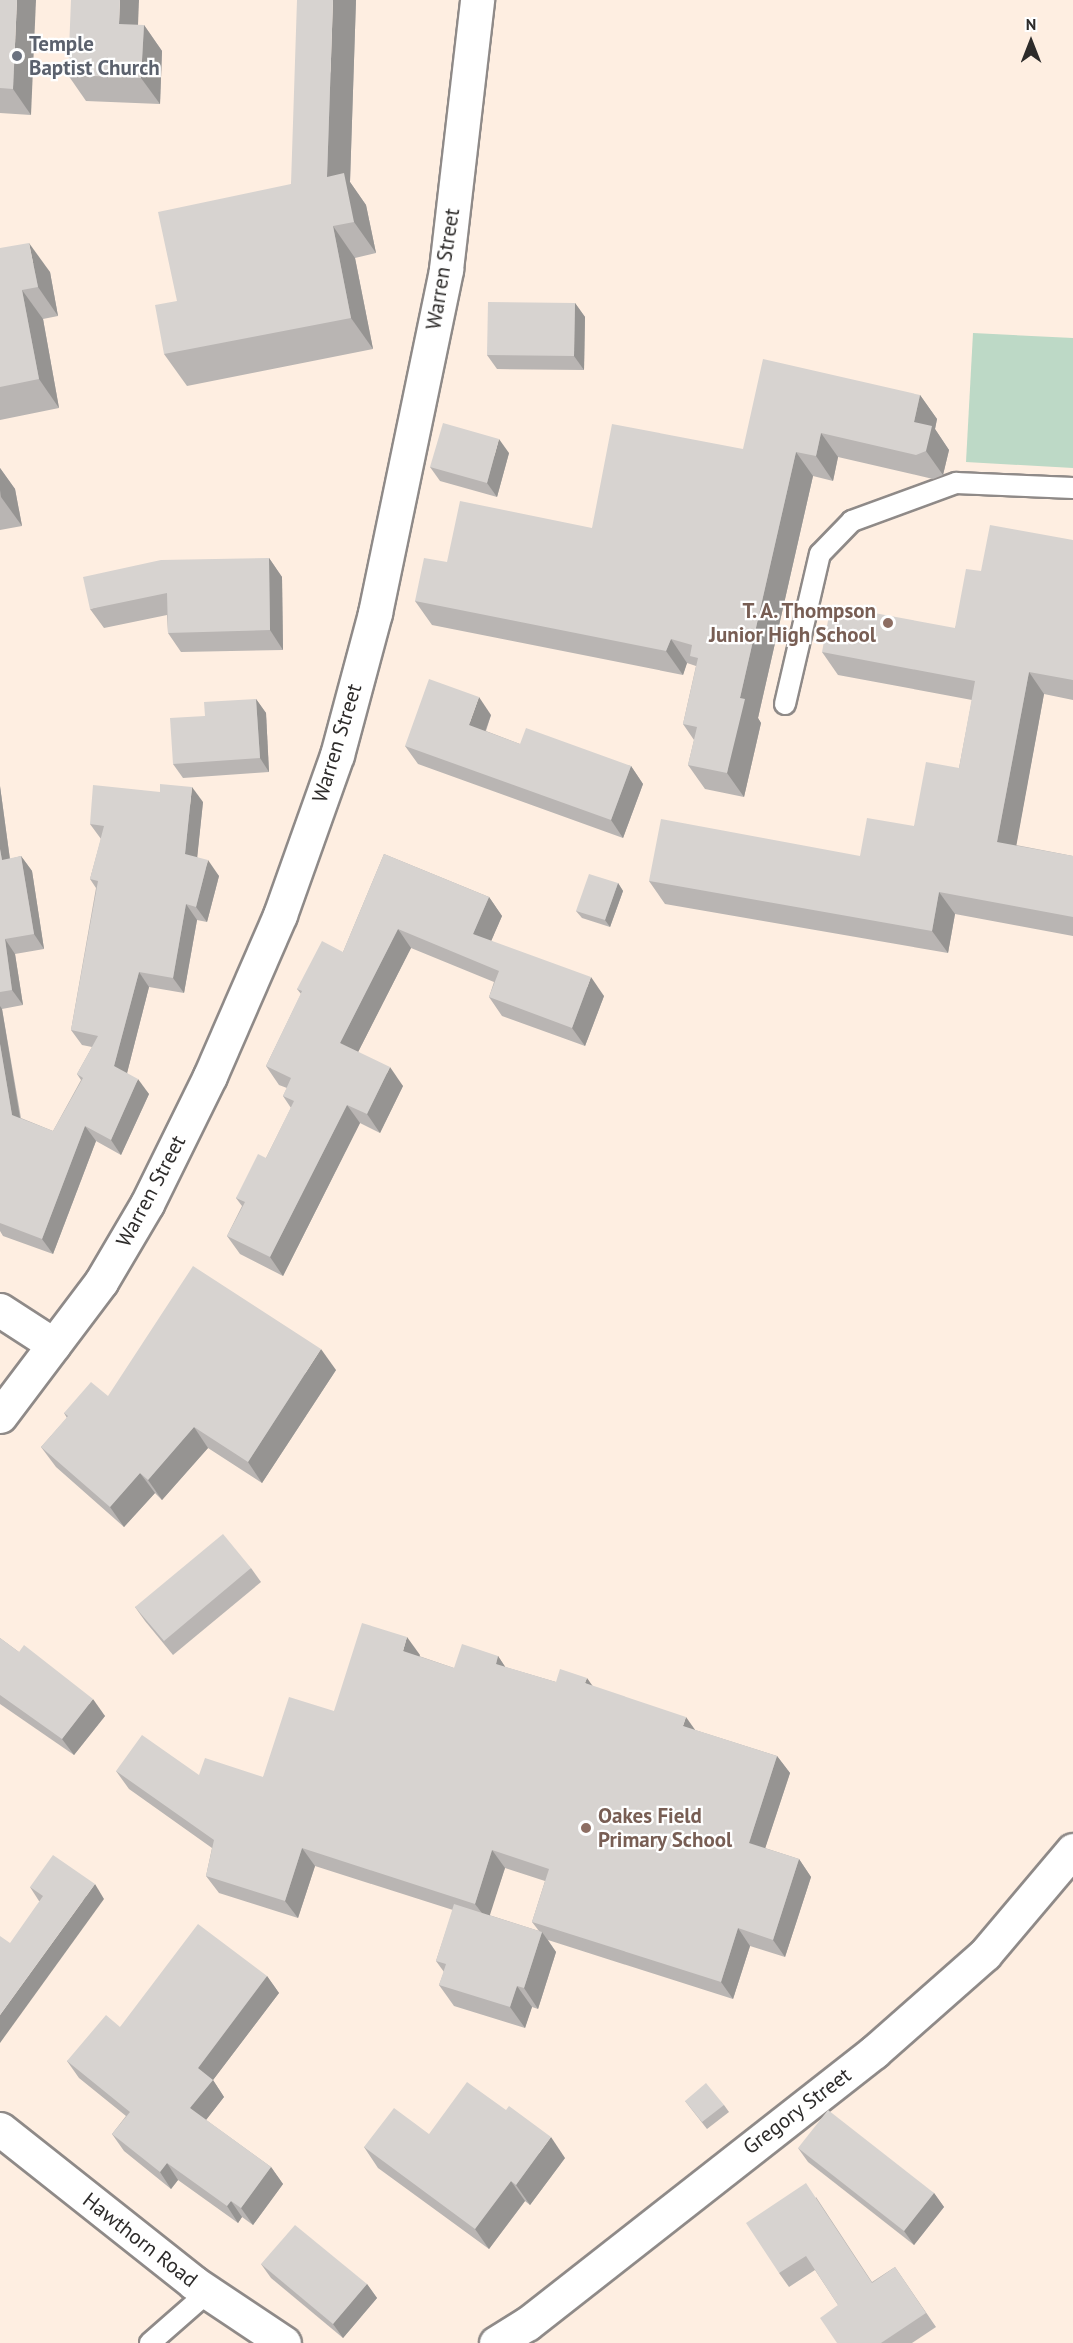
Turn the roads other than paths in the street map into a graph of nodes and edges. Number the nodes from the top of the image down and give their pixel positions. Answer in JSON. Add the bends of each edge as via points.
{"nodes":[{"id":1,"x":477,"y":0,"type":"edge"},
{"id":2,"x":1073,"y":488,"type":"edge"},
{"id":3,"x":785,"y":704,"type":"dead end"},
{"id":4,"x":0,"y":1310,"type":"edge"},
{"id":5,"x":54,"y":1345,"type":"junction"},
{"id":6,"x":0,"y":1416,"type":"edge"},
{"id":7,"x":1073,"y":1850,"type":"edge"},
{"id":8,"x":0,"y":2129,"type":"edge"},
{"id":9,"x":208,"y":2292,"type":"junction"},
{"id":10,"x":150,"y":2343,"type":"edge"},
{"id":11,"x":284,"y":2343,"type":"edge"},
{"id":12,"x":495,"y":2343,"type":"edge"}],
"edges":[{"from":1,"to":5,"type":"street","name":"Warren Street","via":[[446,269],[377,602],[337,755],[280,915],[210,1076],[147,1204],[101,1282]]},
{"from":2,"to":3,"type":"lane","via":[[956,483],[852,521],[820,554]]},
{"from":4,"to":5,"type":"street"},
{"from":5,"to":6,"type":"street","name":"Warren Street"},
{"from":7,"to":12,"type":"street","name":"Gregory Street","via":[[985,1954],[874,2052],[527,2324]]},
{"from":8,"to":9,"type":"street","name":"Hawthorn Road"},
{"from":9,"to":10,"type":"lane"},
{"from":9,"to":11,"type":"street","name":"Hawthorn Road"}]}
